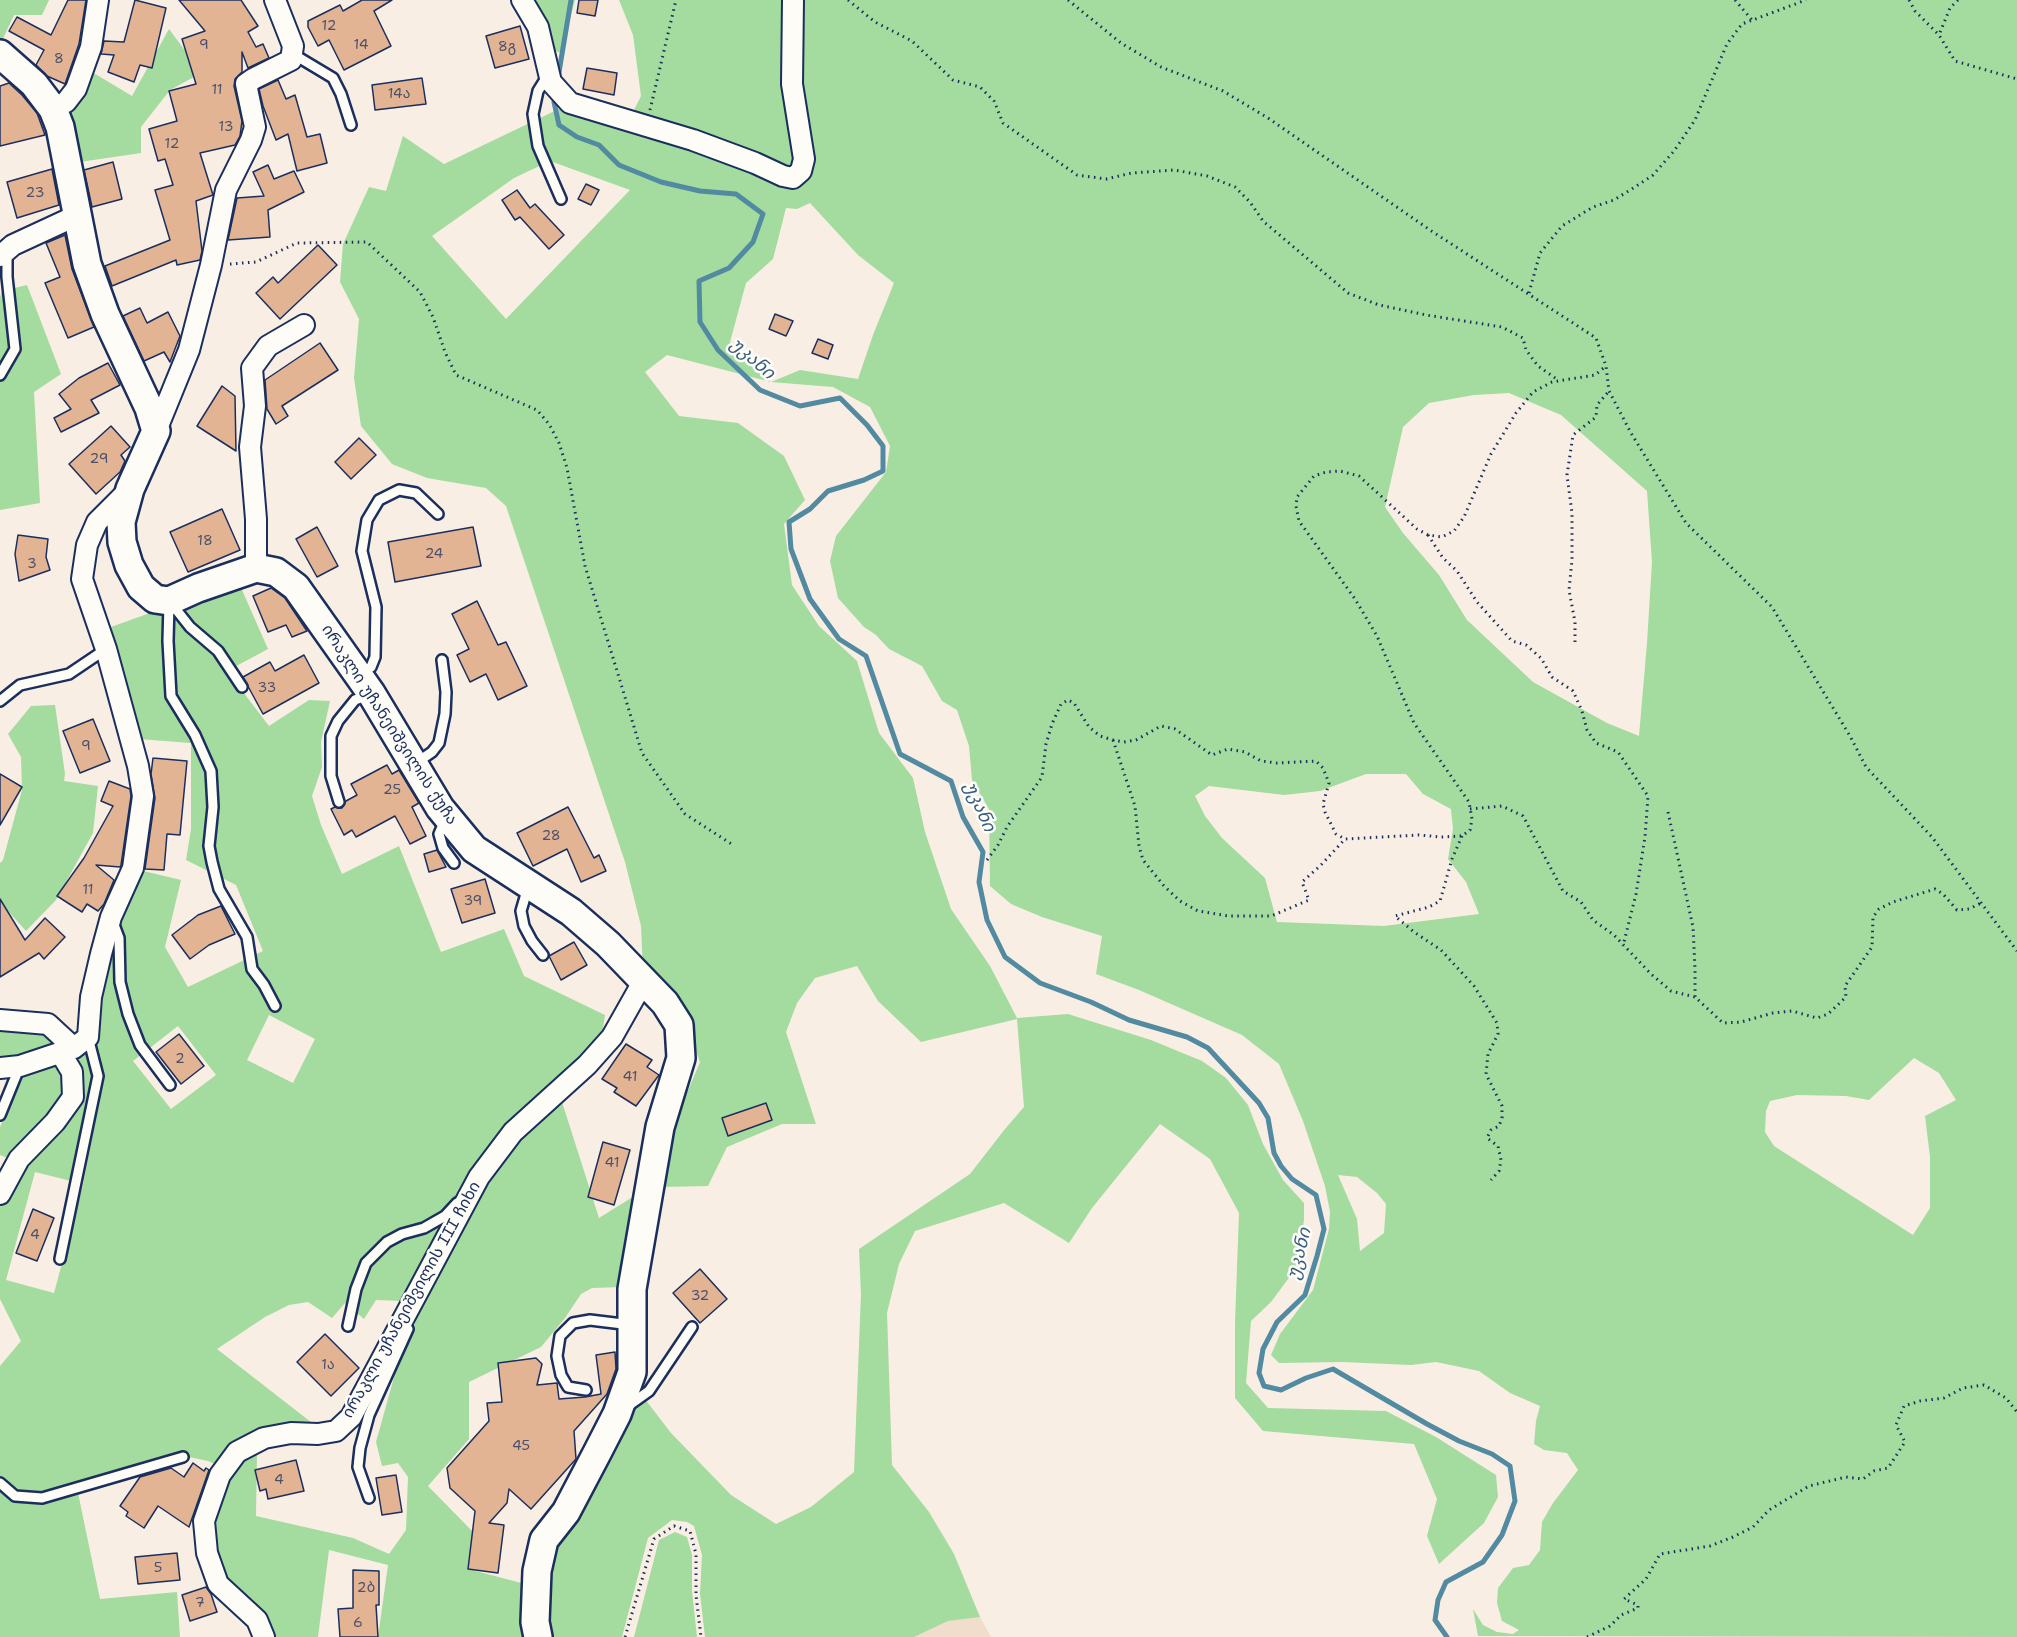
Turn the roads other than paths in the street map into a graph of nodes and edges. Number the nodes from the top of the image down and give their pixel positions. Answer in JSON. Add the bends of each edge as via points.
{"nodes":[{"id":1,"x":98,"y":0,"type":"edge"},
{"id":2,"x":275,"y":0,"type":"edge"},
{"id":3,"x":522,"y":0,"type":"edge"},
{"id":4,"x":793,"y":0,"type":"edge"},
{"id":5,"x":0,"y":54,"type":"edge"},
{"id":6,"x":293,"y":54,"type":"junction"},
{"id":7,"x":554,"y":84,"type":"junction"},
{"id":8,"x":53,"y":109,"type":"junction"},
{"id":9,"x":351,"y":125,"type":"dead end"},
{"id":10,"x":561,"y":199,"type":"dead end"},
{"id":11,"x":77,"y":219,"type":"junction"},
{"id":12,"x":4,"y":253,"type":"edge"},
{"id":13,"x":304,"y":325,"type":"dead end"},
{"id":14,"x":0,"y":375,"type":"edge"},
{"id":15,"x":156,"y":431,"type":"junction"},
{"id":16,"x":130,"y":489,"type":"junction"},
{"id":17,"x":438,"y":514,"type":"dead end"},
{"id":18,"x":256,"y":568,"type":"junction"},
{"id":19,"x":170,"y":601,"type":"junction"},
{"id":20,"x":106,"y":649,"type":"junction"},
{"id":21,"x":442,"y":660,"type":"dead end"},
{"id":22,"x":365,"y":684,"type":"junction"},
{"id":23,"x":242,"y":687,"type":"dead end"},
{"id":24,"x":0,"y":701,"type":"edge"},
{"id":25,"x":414,"y":765,"type":"junction"},
{"id":26,"x":339,"y":802,"type":"dead end"},
{"id":27,"x":446,"y":816,"type":"junction"},
{"id":28,"x":454,"y":864,"type":"dead end"},
{"id":29,"x":529,"y":884,"type":"junction"},
{"id":30,"x":111,"y":917,"type":"junction"},
{"id":31,"x":543,"y":955,"type":"dead end"},
{"id":32,"x":643,"y":982,"type":"junction"},
{"id":33,"x":275,"y":1006,"type":"dead end"},
{"id":34,"x":0,"y":1020,"type":"edge"},
{"id":35,"x":74,"y":1046,"type":"junction"},
{"id":36,"x":10,"y":1067,"type":"edge"},
{"id":37,"x":170,"y":1085,"type":"dead end"},
{"id":38,"x":0,"y":1116,"type":"edge"},
{"id":39,"x":479,"y":1177,"type":"junction"},
{"id":40,"x":0,"y":1194,"type":"edge"},
{"id":41,"x":60,"y":1258,"type":"dead end"},
{"id":42,"x":418,"y":1290,"type":"junction"},
{"id":43,"x":633,"y":1325,"type":"junction"},
{"id":44,"x":348,"y":1326,"type":"dead end"},
{"id":45,"x":692,"y":1327,"type":"dead end"},
{"id":46,"x":586,"y":1390,"type":"dead end"},
{"id":47,"x":617,"y":1414,"type":"junction"},
{"id":48,"x":183,"y":1457,"type":"dead end"},
{"id":49,"x":0,"y":1483,"type":"edge"},
{"id":50,"x":369,"y":1498,"type":"dead end"},
{"id":51,"x":264,"y":1637,"type":"edge"},
{"id":52,"x":538,"y":1637,"type":"edge"}],
"edges":[{"from":1,"to":8,"type":"street","via":[[91,47],[76,89],[66,102]]},
{"from":2,"to":6,"type":"street"},
{"from":3,"to":7,"type":"street","via":[[538,27]]},
{"from":4,"to":7,"type":"street","via":[[792,84],[804,159],[801,171],[793,178],[718,148],[570,103]]},
{"from":5,"to":8,"type":"street","via":[[34,84]]},
{"from":6,"to":9,"type":"lane","via":[[333,78]]},
{"from":6,"to":15,"type":"street","via":[[287,63],[246,84],[255,127],[226,190],[189,350]]},
{"from":7,"to":10,"type":"lane","via":[[538,92],[533,114],[538,146]]},
{"from":8,"to":11,"type":"street","via":[[60,127]]},
{"from":11,"to":12,"type":"street","via":[[13,245]]},
{"from":11,"to":15,"type":"street","via":[[87,264],[105,314]]},
{"from":12,"to":14,"type":"lane","via":[[15,348]]},
{"from":13,"to":18,"type":"street","via":[[268,346],[252,369],[255,406],[250,447]]},
{"from":15,"to":16,"type":"street"},
{"from":16,"to":19,"type":"street","via":[[122,522],[122,542],[129,565],[141,587],[155,599]]},
{"from":16,"to":20,"type":"street","via":[[97,522],[87,545],[82,579]]},
{"from":17,"to":22,"type":"lane","via":[[416,493],[399,490],[380,500],[367,520],[362,551],[376,607],[375,657]]},
{"from":18,"to":19,"type":"street"},
{"from":18,"to":22,"type":"street","name":"ირაკლი უჩანეიშვილის ქუჩა","via":[[276,572],[296,587]]},
{"from":19,"to":23,"type":"lane","via":[[190,627],[218,651]]},
{"from":19,"to":33,"type":"lane","via":[[171,696],[211,771],[209,846],[219,889],[248,938],[252,969]]},
{"from":20,"to":24,"type":"lane","via":[[69,674],[20,685]]},
{"from":20,"to":30,"type":"street","via":[[143,796],[133,868]]},
{"from":21,"to":25,"type":"lane","via":[[446,692],[439,743]]},
{"from":22,"to":25,"type":"street","name":"ირაკლი უჩანეიშვილის ქუჩა"},
{"from":22,"to":26,"type":"lane","via":[[331,736],[331,776]]},
{"from":25,"to":27,"type":"street","name":"ირაკლი უჩანეიშვილის ქუჩა"},
{"from":27,"to":28,"type":"lane","via":[[439,834],[442,848]]},
{"from":27,"to":29,"type":"street","name":"ირაკლი უჩანეიშვილის ქუჩა","via":[[474,849]]},
{"from":29,"to":31,"type":"lane","via":[[521,911],[532,942]]},
{"from":29,"to":32,"type":"street","name":"ირაკლი უჩანეიშვილის ქუჩა","via":[[571,912]]},
{"from":30,"to":35,"type":"street"},
{"from":30,"to":37,"type":"lane","via":[[119,938],[120,982],[128,1014],[140,1044]]},
{"from":32,"to":39,"type":"street","name":"ირაკლი უჩანეიშვილის III ჩიხი","via":[[612,1036],[587,1065],[513,1132]]},
{"from":32,"to":43,"type":"street","name":"ირაკლი უჩანეიშვილის ქუჩა","via":[[665,1003],[679,1025],[681,1058],[660,1127],[632,1289]]},
{"from":34,"to":35,"type":"street","via":[[48,1024]]},
{"from":35,"to":36,"type":"street"},
{"from":35,"to":40,"type":"street","via":[[73,1097],[20,1159]]},
{"from":35,"to":41,"type":"lane","via":[[98,1076]]},
{"from":36,"to":38,"type":"lane"},
{"from":39,"to":42,"type":"street","name":"ირაკლი უჩანეიშვილის III ჩიხი"},
{"from":39,"to":44,"type":"lane","via":[[445,1216],[387,1242],[366,1263]]},
{"from":42,"to":50,"type":"lane","via":[[409,1326],[369,1415],[360,1448],[358,1467]]},
{"from":42,"to":51,"type":"street","name":"ირაკლი უჩანეიშვილის III ჩიხი","via":[[351,1417],[336,1431],[264,1438],[237,1452],[220,1475],[204,1521],[207,1553],[218,1584],[257,1620]]},
{"from":43,"to":46,"type":"lane","via":[[590,1320],[573,1323],[560,1336],[557,1356],[561,1375],[568,1387]]},
{"from":43,"to":47,"type":"street","name":"ირაკლი უჩანეიშვილის ქუჩა","via":[[632,1372]]},
{"from":45,"to":47,"type":"lane","via":[[649,1391]]},
{"from":47,"to":52,"type":"street","name":"ირაკლი უჩანეიშვილის ქუჩა","via":[[566,1512],[544,1540],[537,1571]]},
{"from":48,"to":49,"type":"lane","via":[[42,1498],[15,1496]]}]}
